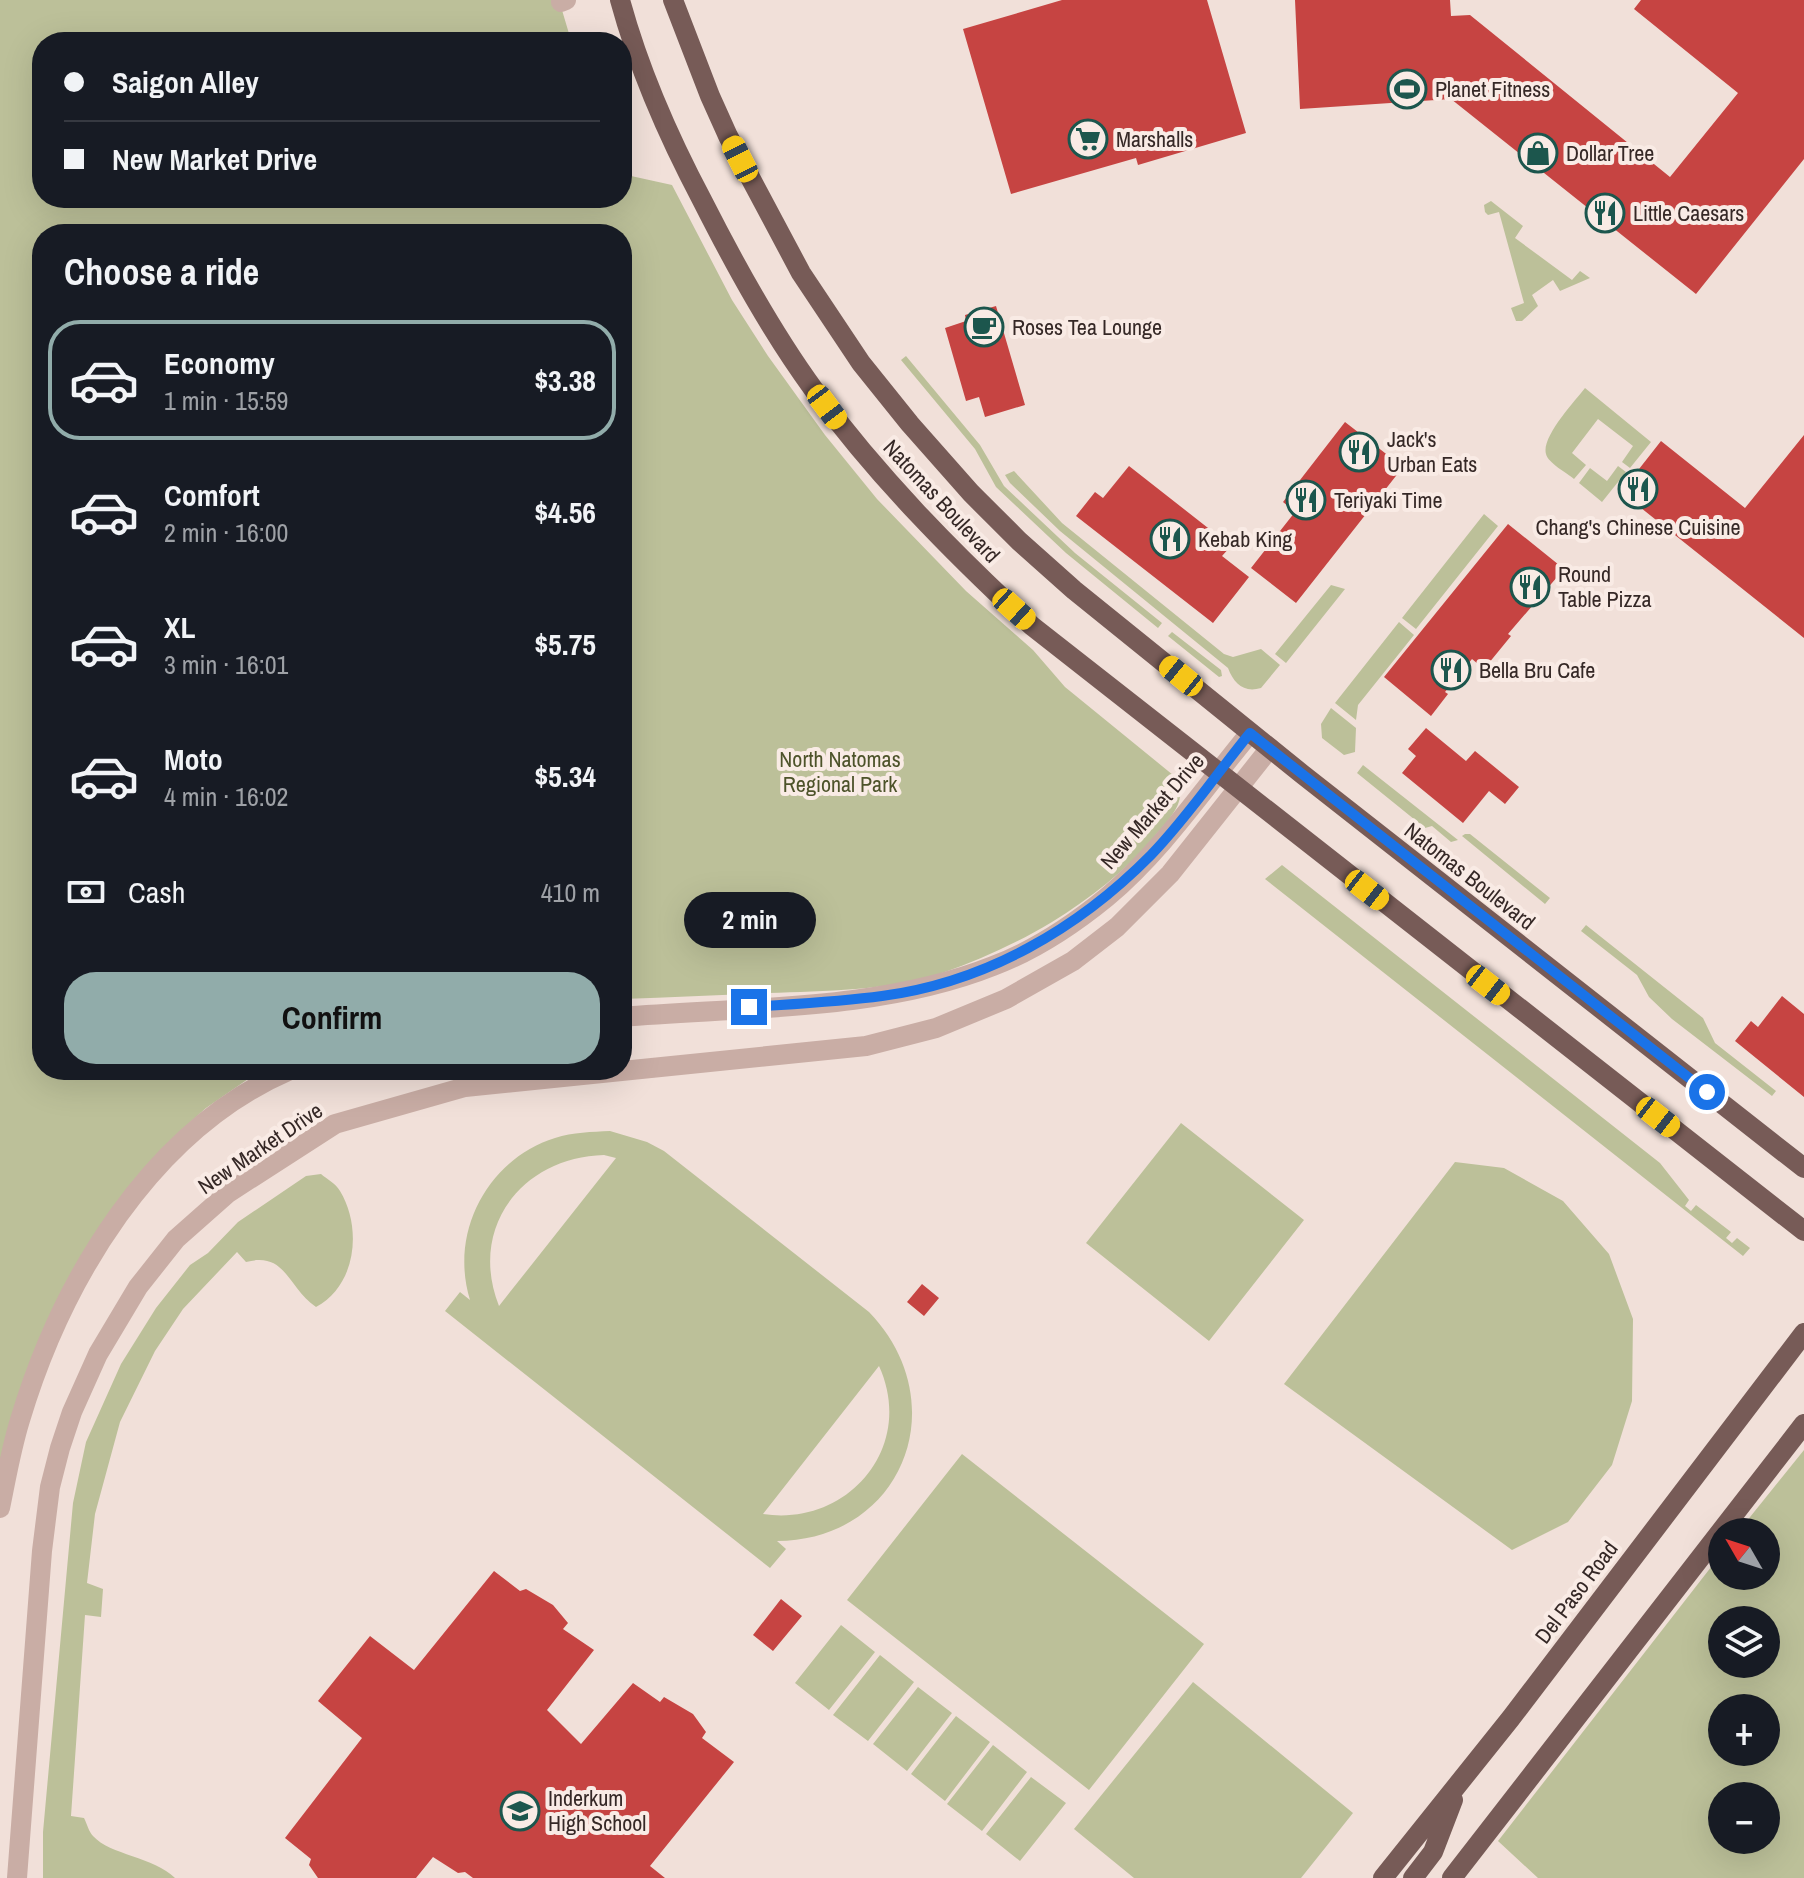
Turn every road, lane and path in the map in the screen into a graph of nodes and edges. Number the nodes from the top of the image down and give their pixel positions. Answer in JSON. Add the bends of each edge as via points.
{"nodes":[{"id":1,"x":620,"y":0,"type":"edge"},
{"id":2,"x":673,"y":0,"type":"edge"},
{"id":3,"x":631,"y":32,"type":"edge"},
{"id":4,"x":632,"y":35,"type":"edge"},
{"id":5,"x":1250,"y":733,"type":"junction"},
{"id":6,"x":1270,"y":748,"type":"junction"},
{"id":7,"x":1218,"y":772,"type":"junction"},
{"id":8,"x":1238,"y":789,"type":"junction"},
{"id":9,"x":632,"y":1016,"type":"edge"},
{"id":10,"x":632,"y":1070,"type":"edge"},
{"id":11,"x":270,"y":1080,"type":"edge"},
{"id":12,"x":533,"y":1080,"type":"edge"},
{"id":13,"x":1804,"y":1168,"type":"edge"},
{"id":14,"x":1804,"y":1231,"type":"edge"},
{"id":15,"x":1804,"y":1333,"type":"edge"},
{"id":16,"x":1804,"y":1424,"type":"edge"},
{"id":17,"x":0,"y":1508,"type":"edge"},
{"id":18,"x":1461,"y":1781,"type":"junction"},
{"id":19,"x":17,"y":1878,"type":"edge"},
{"id":20,"x":1383,"y":1878,"type":"edge"},
{"id":21,"x":1413,"y":1878,"type":"edge"},
{"id":22,"x":1452,"y":1878,"type":"edge"}],
"edges":[{"from":1,"to":3,"type":"main road","name":"Natomas Boulevard"},
{"from":2,"to":5,"type":"main road","name":"Natomas Boulevard","via":[[716,109],[782,239],[883,390],[948,469],[1019,541]]},
{"from":4,"to":7,"type":"main road","name":"Natomas Boulevard","via":[[683,164],[712,220],[776,333],[841,425],[934,532],[1032,626]]},
{"from":5,"to":6,"type":"main road","name":"Natomas Boulevard"},
{"from":5,"to":7,"type":"street","name":"New Market Drive"},
{"from":6,"to":8,"type":"street","name":"New Market Drive"},
{"from":6,"to":13,"type":"main road","name":"Natomas Boulevard"},
{"from":7,"to":8,"type":"main road","name":"Natomas Boulevard"},
{"from":7,"to":9,"type":"street","name":"New Market Drive","via":[[1153,853],[1106,897],[995,966],[884,996]]},
{"from":8,"to":10,"type":"street","name":"New Market Drive","via":[[1170,874],[1117,927],[1073,961],[1006,999],[936,1028],[866,1046]]},
{"from":8,"to":14,"type":"main road","name":"Natomas Boulevard"},
{"from":11,"to":17,"type":"street","name":"New Market Drive","via":[[237,1097],[193,1131],[115,1223],[76,1285],[44,1351],[19,1421]]},
{"from":12,"to":19,"type":"street","name":"New Market Drive","via":[[465,1087],[335,1124],[228,1193],[176,1239],[138,1287],[98,1354],[53,1474],[42,1551]]},
{"from":15,"to":18,"type":"main road","name":"Del Paso Road"},
{"from":16,"to":22,"type":"main road"},
{"from":18,"to":20,"type":"main road","name":"Del Paso Road"},
{"from":18,"to":21,"type":"main road","via":[[1433,1852]]}]}
